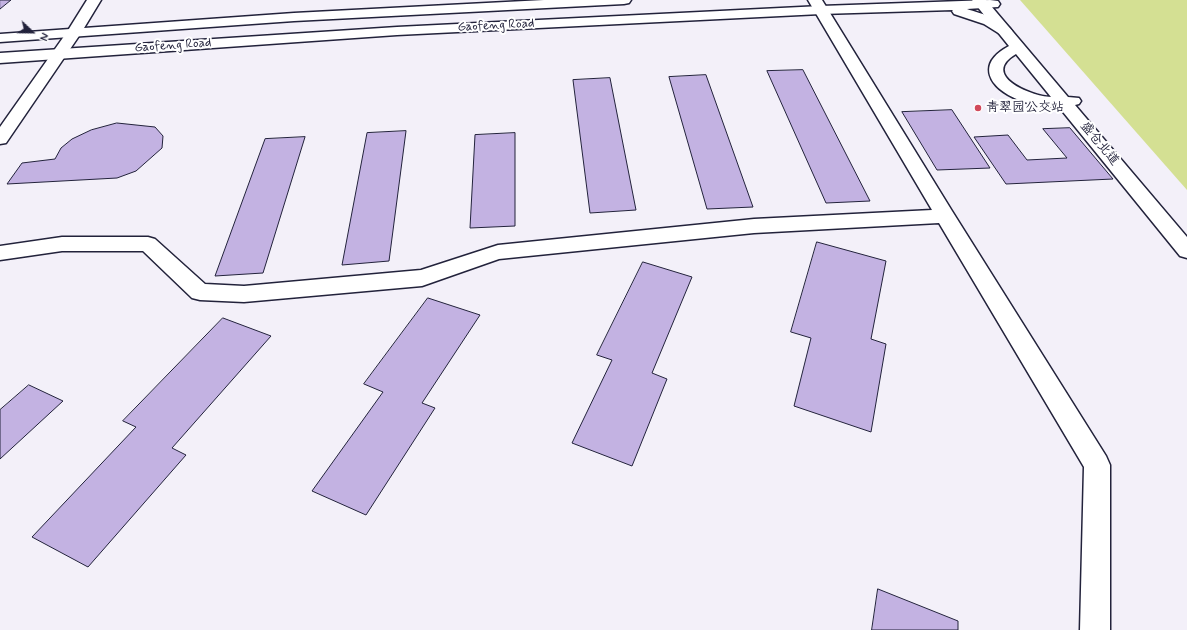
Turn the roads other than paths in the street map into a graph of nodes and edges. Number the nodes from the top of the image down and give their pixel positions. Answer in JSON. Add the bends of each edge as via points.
{"nodes":[{"id":1,"x":94,"y":0,"type":"edge"},
{"id":2,"x":624,"y":0,"type":"edge"},
{"id":3,"x":986,"y":2,"type":"edge"},
{"id":4,"x":818,"y":5,"type":"edge"},
{"id":5,"x":930,"y":6,"type":"junction"},
{"id":6,"x":1005,"y":31,"type":"junction"},
{"id":7,"x":74,"y":33,"type":"junction"},
{"id":8,"x":0,"y":38,"type":"edge"},
{"id":9,"x":1018,"y":47,"type":"junction"},
{"id":10,"x":59,"y":54,"type":"junction"},
{"id":11,"x":0,"y":58,"type":"edge"},
{"id":12,"x":1070,"y":102,"type":"junction"},
{"id":13,"x":0,"y":139,"type":"edge"},
{"id":14,"x":945,"y":216,"type":"junction"},
{"id":15,"x":1187,"y":232,"type":"edge"},
{"id":16,"x":1187,"y":251,"type":"edge"},
{"id":17,"x":0,"y":253,"type":"edge"},
{"id":18,"x":1095,"y":630,"type":"edge"}],
"edges":[{"from":1,"to":7,"type":"main road"},
{"from":2,"to":7,"type":"main road","name":"Gaofeng Road","via":[[294,17]]},
{"from":3,"to":5,"type":"main road","name":"Gaofeng Road"},
{"from":3,"to":6,"type":"main road","name":"盛仓北道"},
{"from":3,"to":12,"type":"main road","name":"盛仓北道"},
{"from":4,"to":5,"type":"main road","name":"Gaofeng Road"},
{"from":4,"to":10,"type":"main road","name":"Gaofeng Road"},
{"from":4,"to":14,"type":"main road"},
{"from":5,"to":6,"type":"main road","via":[[973,15]]},
{"from":6,"to":9,"type":"main road","name":"盛仓北道"},
{"from":7,"to":8,"type":"main road","name":"Gaofeng Road"},
{"from":7,"to":10,"type":"main road"},
{"from":9,"to":12,"type":"main road","name":"盛仓北道"},
{"from":9,"to":12,"type":"main road","via":[[1002,57],[996,65],[996,73],[1008,89],[1043,102]]},
{"from":10,"to":11,"type":"main road","name":"Gaofeng Road"},
{"from":10,"to":13,"type":"main road"},
{"from":12,"to":15,"type":"main road","name":"盛仓北道"},
{"from":12,"to":16,"type":"main road","name":"盛仓北道"},
{"from":14,"to":17,"type":"main road","via":[[754,226],[498,252],[422,278],[244,294],[200,292],[148,244],[62,244]]},
{"from":14,"to":18,"type":"main road","via":[[1097,465]]}]}
